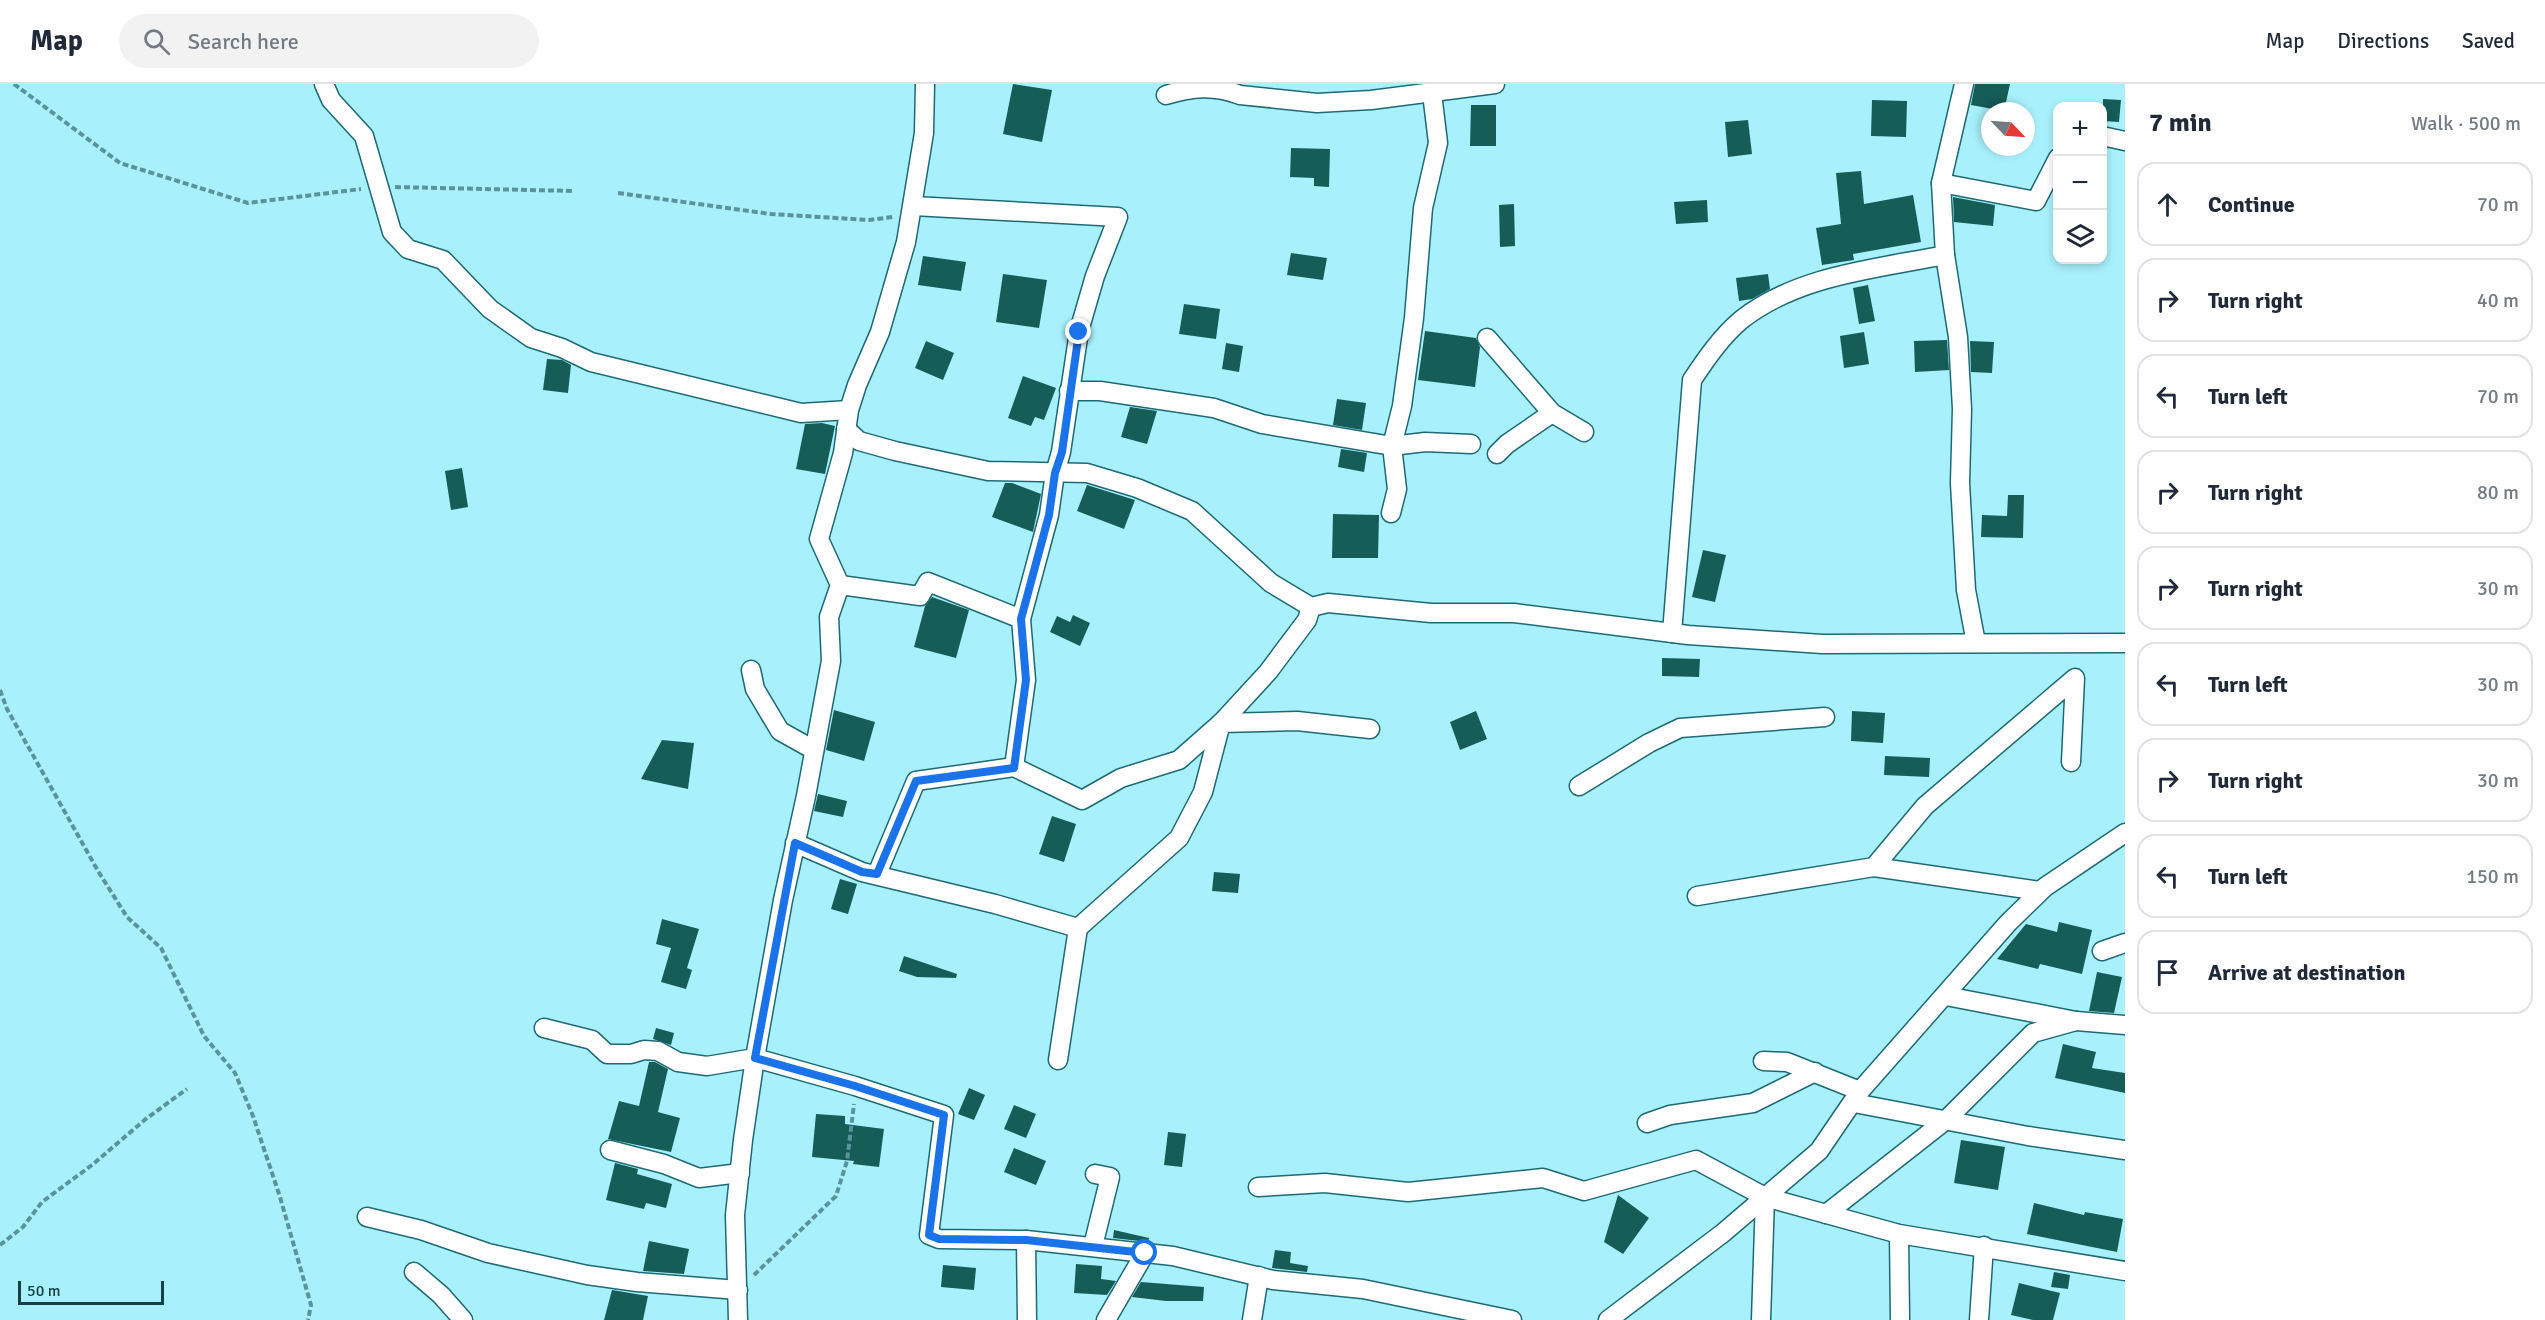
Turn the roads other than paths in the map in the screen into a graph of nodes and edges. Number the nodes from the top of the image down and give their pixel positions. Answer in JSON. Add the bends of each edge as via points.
{"nodes":[{"id":1,"x":324,"y":84,"type":"edge"},
{"id":2,"x":925,"y":84,"type":"edge"},
{"id":3,"x":1495,"y":84,"type":"edge"},
{"id":4,"x":1964,"y":84,"type":"edge"},
{"id":5,"x":1432,"y":93,"type":"junction"},
{"id":6,"x":1166,"y":95,"type":"dead end"},
{"id":7,"x":2107,"y":137,"type":"edge"},
{"id":8,"x":2125,"y":141,"type":"edge"},
{"id":9,"x":2053,"y":168,"type":"edge"},
{"id":10,"x":1941,"y":183,"type":"junction"},
{"id":11,"x":913,"y":210,"type":"junction"},
{"id":12,"x":1945,"y":255,"type":"junction"},
{"id":13,"x":1487,"y":338,"type":"dead end"},
{"id":14,"x":1069,"y":391,"type":"junction"},
{"id":15,"x":849,"y":410,"type":"junction"},
{"id":16,"x":1552,"y":412,"type":"junction"},
{"id":17,"x":846,"y":429,"type":"junction"},
{"id":18,"x":1584,"y":432,"type":"dead end"},
{"id":19,"x":1471,"y":444,"type":"dead end"},
{"id":20,"x":1392,"y":446,"type":"junction"},
{"id":21,"x":1497,"y":454,"type":"dead end"},
{"id":22,"x":1055,"y":473,"type":"junction"},
{"id":23,"x":1391,"y":513,"type":"dead end"},
{"id":24,"x":840,"y":585,"type":"junction"},
{"id":25,"x":1311,"y":607,"type":"junction"},
{"id":26,"x":1021,"y":619,"type":"junction"},
{"id":27,"x":1672,"y":633,"type":"junction"},
{"id":28,"x":1976,"y":643,"type":"junction"},
{"id":29,"x":2125,"y":643,"type":"edge"},
{"id":30,"x":751,"y":670,"type":"dead end"},
{"id":31,"x":1825,"y":717,"type":"dead end"},
{"id":32,"x":1221,"y":723,"type":"junction"},
{"id":33,"x":1370,"y":729,"type":"dead end"},
{"id":34,"x":814,"y":750,"type":"junction"},
{"id":35,"x":2071,"y":762,"type":"dead end"},
{"id":36,"x":1014,"y":768,"type":"junction"},
{"id":37,"x":1579,"y":786,"type":"dead end"},
{"id":38,"x":2125,"y":833,"type":"edge"},
{"id":39,"x":795,"y":843,"type":"junction"},
{"id":40,"x":1874,"y":867,"type":"junction"},
{"id":41,"x":877,"y":874,"type":"junction"},
{"id":42,"x":2040,"y":891,"type":"junction"},
{"id":43,"x":1697,"y":896,"type":"dead end"},
{"id":44,"x":1078,"y":928,"type":"junction"},
{"id":45,"x":2125,"y":943,"type":"edge"},
{"id":46,"x":2102,"y":951,"type":"dead end"},
{"id":47,"x":1946,"y":996,"type":"junction"},
{"id":48,"x":2076,"y":1021,"type":"junction"},
{"id":49,"x":2125,"y":1025,"type":"edge"},
{"id":50,"x":544,"y":1028,"type":"dead end"},
{"id":51,"x":755,"y":1058,"type":"junction"},
{"id":52,"x":1058,"y":1060,"type":"dead end"},
{"id":53,"x":1763,"y":1061,"type":"dead end"},
{"id":54,"x":1815,"y":1072,"type":"junction"},
{"id":55,"x":1857,"y":1097,"type":"junction"},
{"id":56,"x":1946,"y":1120,"type":"junction"},
{"id":57,"x":1647,"y":1123,"type":"dead end"},
{"id":58,"x":609,"y":1150,"type":"dead end"},
{"id":59,"x":2125,"y":1150,"type":"edge"},
{"id":60,"x":740,"y":1173,"type":"junction"},
{"id":61,"x":1095,"y":1174,"type":"dead end"},
{"id":62,"x":1258,"y":1187,"type":"dead end"},
{"id":63,"x":1765,"y":1197,"type":"junction"},
{"id":64,"x":1826,"y":1214,"type":"junction"},
{"id":65,"x":368,"y":1217,"type":"dead end"},
{"id":66,"x":1899,"y":1234,"type":"junction"},
{"id":67,"x":1026,"y":1240,"type":"junction"},
{"id":68,"x":1094,"y":1246,"type":"junction"},
{"id":69,"x":1984,"y":1246,"type":"junction"},
{"id":70,"x":1145,"y":1253,"type":"junction"},
{"id":71,"x":2125,"y":1270,"type":"edge"},
{"id":72,"x":414,"y":1272,"type":"dead end"},
{"id":73,"x":1259,"y":1276,"type":"junction"},
{"id":74,"x":738,"y":1290,"type":"junction"},
{"id":75,"x":463,"y":1320,"type":"edge"},
{"id":76,"x":738,"y":1320,"type":"edge"},
{"id":77,"x":1027,"y":1320,"type":"edge"},
{"id":78,"x":1106,"y":1320,"type":"edge"},
{"id":79,"x":1252,"y":1320,"type":"edge"},
{"id":80,"x":1512,"y":1320,"type":"edge"},
{"id":81,"x":1608,"y":1320,"type":"edge"},
{"id":82,"x":1761,"y":1320,"type":"edge"},
{"id":83,"x":1900,"y":1320,"type":"edge"},
{"id":84,"x":1979,"y":1320,"type":"edge"}],
"edges":[{"from":1,"to":15,"type":"street","via":[[331,100],[364,136],[392,232],[408,249],[443,260],[490,309],[531,338],[591,362],[801,413]]},
{"from":2,"to":11,"type":"street","via":[[924,134]]},
{"from":3,"to":5,"type":"street"},
{"from":4,"to":10,"type":"street"},
{"from":5,"to":6,"type":"street","via":[[1317,103],[1191,87]]},
{"from":5,"to":20,"type":"street","via":[[1438,143],[1423,208],[1414,318],[1402,406]]},
{"from":7,"to":8,"type":"street"},
{"from":9,"to":10,"type":"street","via":[[2036,201]]},
{"from":10,"to":12,"type":"street"},
{"from":11,"to":14,"type":"street","via":[[1118,217],[1079,332]]},
{"from":11,"to":15,"type":"street","via":[[893,295]]},
{"from":12,"to":27,"type":"street","via":[[1795,288],[1742,320],[1712,350],[1692,380]]},
{"from":12,"to":28,"type":"street","via":[[1958,337],[1961,507],[1966,590]]},
{"from":13,"to":16,"type":"street"},
{"from":14,"to":20,"type":"street","via":[[1100,391],[1214,408],[1262,424]]},
{"from":14,"to":22,"type":"street","via":[[1062,452]]},
{"from":15,"to":17,"type":"street"},
{"from":16,"to":18,"type":"street"},
{"from":16,"to":21,"type":"street"},
{"from":17,"to":22,"type":"street","via":[[859,441],[988,471]]},
{"from":17,"to":24,"type":"street","via":[[819,539]]},
{"from":19,"to":20,"type":"street","via":[[1425,442]]},
{"from":20,"to":23,"type":"street","via":[[1397,489]]},
{"from":22,"to":25,"type":"street","via":[[1087,473],[1192,511],[1271,583]]},
{"from":22,"to":26,"type":"street","via":[[1049,515]]},
{"from":24,"to":26,"type":"street","via":[[920,596],[928,582]]},
{"from":24,"to":34,"type":"street","via":[[829,617],[831,661]]},
{"from":25,"to":27,"type":"street","via":[[1328,603],[1431,613],[1514,613]]},
{"from":25,"to":32,"type":"street","via":[[1307,620],[1274,664]]},
{"from":26,"to":36,"type":"street","via":[[1026,680]]},
{"from":27,"to":28,"type":"street","via":[[1822,644]]},
{"from":28,"to":29,"type":"street"},
{"from":30,"to":34,"type":"street","via":[[755,689],[780,731]]},
{"from":31,"to":37,"type":"street","via":[[1680,728]]},
{"from":32,"to":33,"type":"street","via":[[1297,721]]},
{"from":32,"to":36,"type":"street","via":[[1179,760],[1121,778],[1082,800]]},
{"from":32,"to":44,"type":"street","via":[[1203,792],[1179,838]]},
{"from":34,"to":39,"type":"street"},
{"from":35,"to":40,"type":"street","via":[[2075,678],[1925,806]]},
{"from":36,"to":41,"type":"street","via":[[916,781]]},
{"from":38,"to":42,"type":"street"},
{"from":39,"to":41,"type":"street","via":[[862,872]]},
{"from":39,"to":51,"type":"street"},
{"from":40,"to":42,"type":"street"},
{"from":40,"to":43,"type":"street"},
{"from":41,"to":44,"type":"street"},
{"from":42,"to":47,"type":"street"},
{"from":44,"to":52,"type":"street"},
{"from":45,"to":46,"type":"street"},
{"from":47,"to":48,"type":"street"},
{"from":47,"to":55,"type":"street"},
{"from":48,"to":49,"type":"street"},
{"from":48,"to":56,"type":"street","via":[[2032,1033]]},
{"from":50,"to":51,"type":"street","via":[[592,1040],[607,1054],[658,1051],[678,1062],[707,1066]]},
{"from":51,"to":60,"type":"street"},
{"from":51,"to":67,"type":"street","via":[[944,1115],[929,1235],[939,1239]]},
{"from":53,"to":54,"type":"street","via":[[1787,1062]]},
{"from":54,"to":55,"type":"street"},
{"from":54,"to":57,"type":"street","via":[[1753,1103],[1670,1115]]},
{"from":55,"to":56,"type":"street"},
{"from":55,"to":63,"type":"street","via":[[1820,1151]]},
{"from":56,"to":59,"type":"street"},
{"from":56,"to":64,"type":"street"},
{"from":58,"to":60,"type":"street","via":[[699,1178]]},
{"from":60,"to":74,"type":"street","via":[[735,1215]]},
{"from":61,"to":68,"type":"street","via":[[1110,1177]]},
{"from":62,"to":63,"type":"street","via":[[1325,1184],[1408,1192],[1543,1178],[1584,1191],[1696,1160]]},
{"from":63,"to":64,"type":"street"},
{"from":63,"to":81,"type":"street"},
{"from":63,"to":82,"type":"street"},
{"from":64,"to":66,"type":"street"},
{"from":65,"to":74,"type":"street","via":[[488,1253],[587,1275]]},
{"from":66,"to":69,"type":"street"},
{"from":66,"to":83,"type":"street"},
{"from":67,"to":68,"type":"street"},
{"from":67,"to":77,"type":"street"},
{"from":68,"to":70,"type":"street"},
{"from":69,"to":71,"type":"street"},
{"from":69,"to":84,"type":"street"},
{"from":70,"to":73,"type":"street"},
{"from":70,"to":78,"type":"street"},
{"from":72,"to":75,"type":"street"},
{"from":73,"to":79,"type":"street"},
{"from":73,"to":80,"type":"street","via":[[1363,1289]]},
{"from":74,"to":76,"type":"street"}]}
